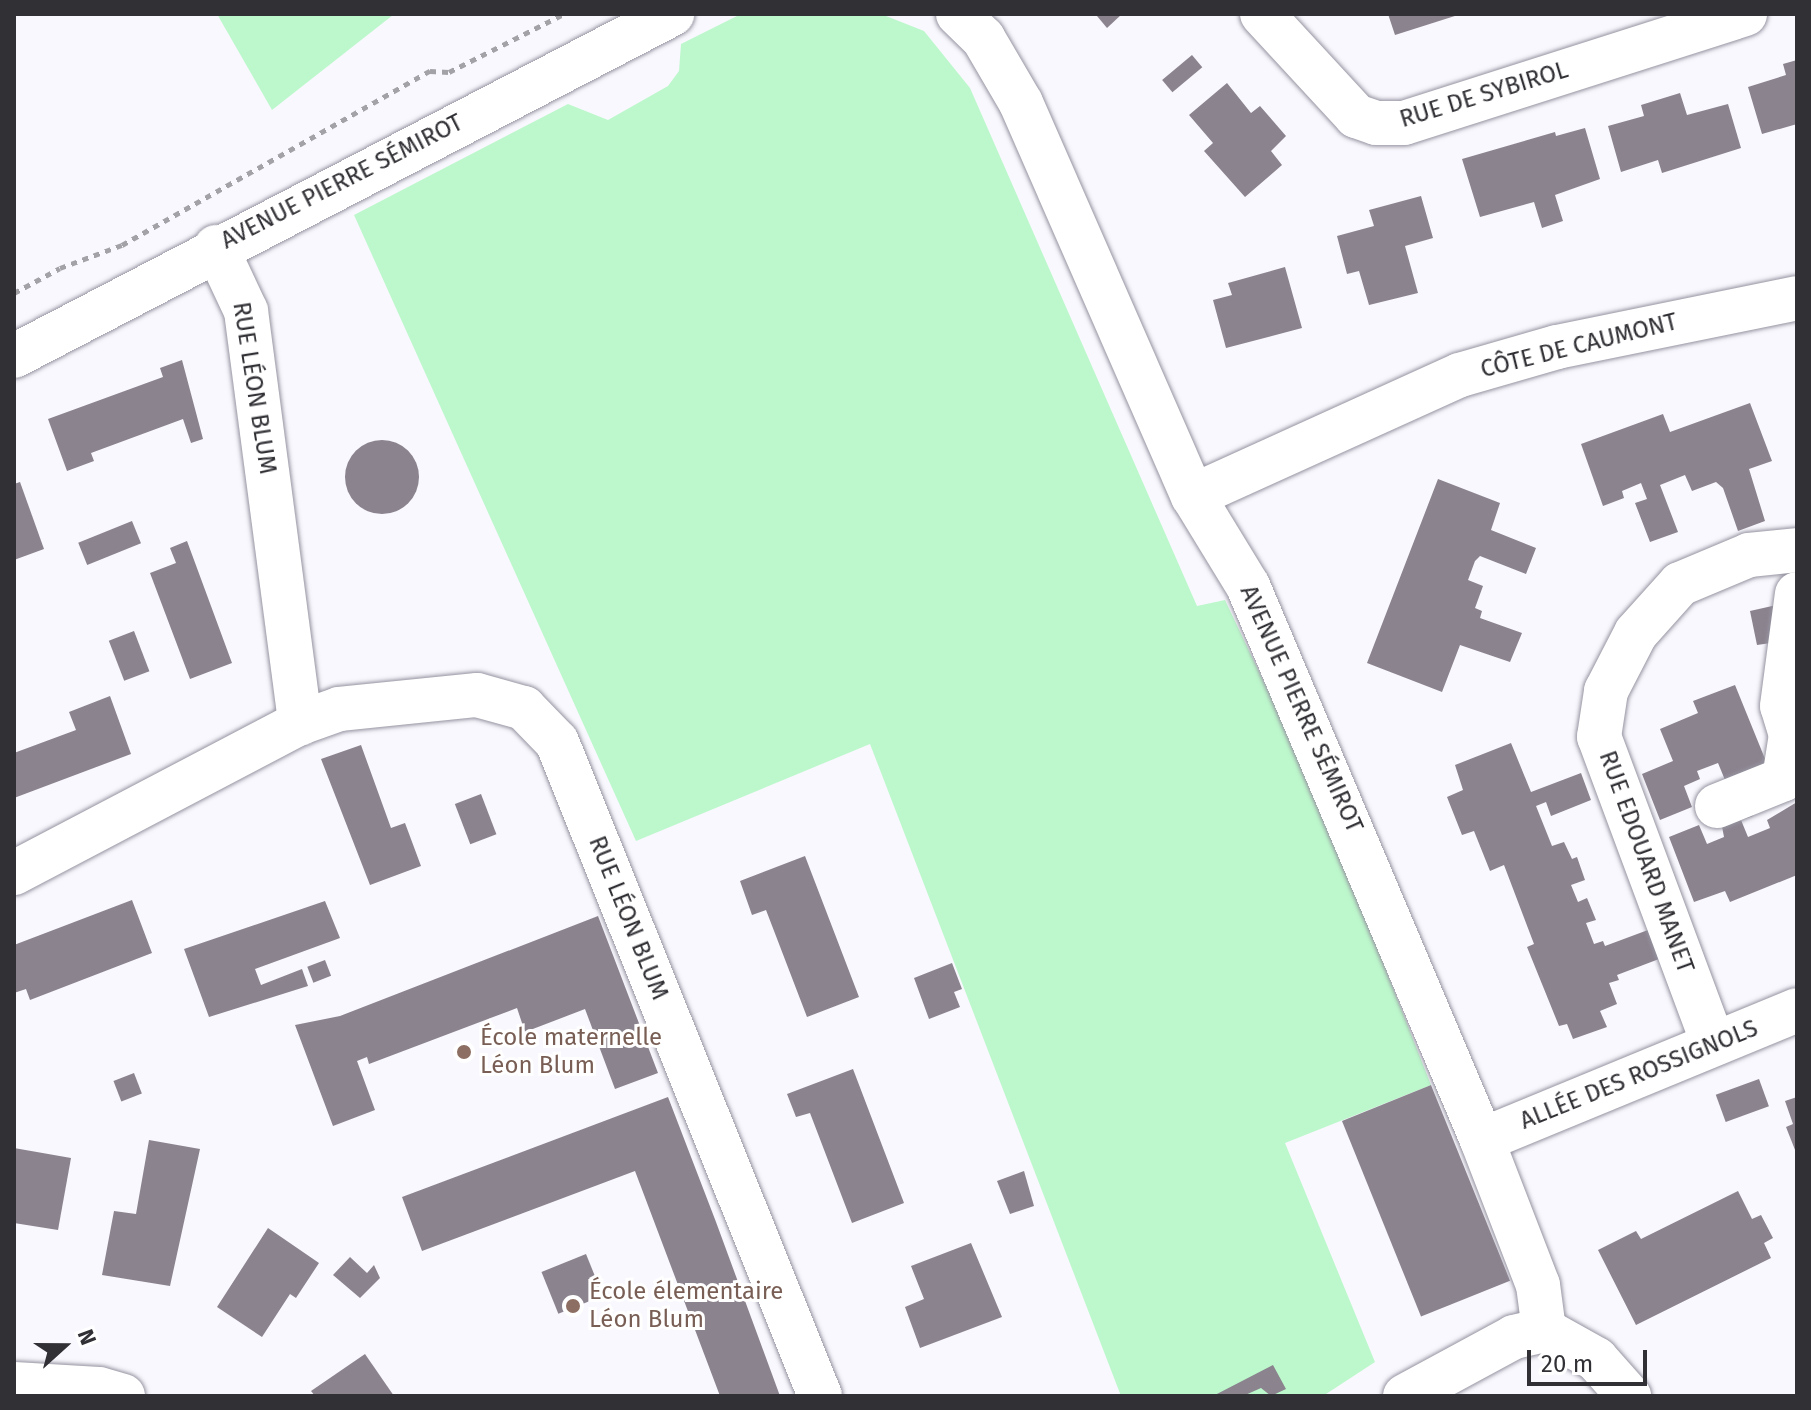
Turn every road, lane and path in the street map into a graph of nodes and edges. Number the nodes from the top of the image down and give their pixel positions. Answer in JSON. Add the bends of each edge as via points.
{"nodes":[{"id":1,"x":564,"y":14,"type":"edge"},
{"id":2,"x":1262,"y":14,"type":"edge"},
{"id":3,"x":1745,"y":14,"type":"edge"},
{"id":4,"x":660,"y":16,"type":"edge"},
{"id":5,"x":983,"y":22,"type":"edge"},
{"id":6,"x":216,"y":247,"type":"junction"},
{"id":7,"x":14,"y":293,"type":"edge"},
{"id":8,"x":1797,"y":298,"type":"edge"},
{"id":9,"x":14,"y":356,"type":"edge"},
{"id":10,"x":1193,"y":496,"type":"junction"},
{"id":11,"x":1797,"y":550,"type":"edge"},
{"id":12,"x":1797,"y":594,"type":"edge"},
{"id":13,"x":300,"y":723,"type":"junction"},
{"id":14,"x":1717,"y":806,"type":"dead end"},
{"id":15,"x":14,"y":873,"type":"edge"},
{"id":16,"x":1797,"y":1010,"type":"edge"},
{"id":17,"x":1713,"y":1043,"type":"junction"},
{"id":18,"x":1482,"y":1140,"type":"junction"},
{"id":19,"x":1544,"y":1330,"type":"junction"},
{"id":20,"x":14,"y":1384,"type":"edge"},
{"id":21,"x":123,"y":1396,"type":"edge"},
{"id":22,"x":820,"y":1396,"type":"edge"},
{"id":23,"x":1405,"y":1396,"type":"edge"},
{"id":24,"x":1629,"y":1396,"type":"edge"}],
"edges":[{"from":1,"to":7,"type":"path","via":[[449,72],[430,71],[122,245],[60,268]]},
{"from":2,"to":3,"type":"street","name":"RUE DE SYBIROL","via":[[1356,116],[1376,123],[1404,123]]},
{"from":4,"to":6,"type":"street","name":"AVENUE PIERRE SÉMIROT"},
{"from":5,"to":10,"type":"street","name":"AVENUE PIERRE SÉMIROT"},
{"from":6,"to":9,"type":"street","name":"AVENUE PIERRE SÉMIROT"},
{"from":6,"to":13,"type":"street","name":"RUE LÉON BLUM","via":[[246,311]]},
{"from":8,"to":10,"type":"street","name":"CÔTE DE CAUMONT","via":[[1557,347],[1460,375]]},
{"from":10,"to":18,"type":"street","name":"AVENUE PIERRE SÉMIROT","via":[[1248,586]]},
{"from":11,"to":17,"type":"street","name":"RUE EDOUARD MANET","via":[[1749,555],[1680,584],[1636,633],[1606,691],[1599,737]]},
{"from":12,"to":14,"type":"street","via":[[1782,706],[1791,735],[1784,779]]},
{"from":13,"to":15,"type":"street","name":"RUE LÉON BLUM"},
{"from":13,"to":22,"type":"street","name":"RUE LÉON BLUM","via":[[339,709],[477,695],[502,698],[542,723],[557,742]]},
{"from":16,"to":17,"type":"street","name":"ALLÉE DES ROSSIGNOLS"},
{"from":17,"to":18,"type":"street","name":"ALLÉE DES ROSSIGNOLS"},
{"from":18,"to":19,"type":"street","name":"AVENUE PIERRE SÉMIROT","via":[[1538,1285]]},
{"from":19,"to":23,"type":"street","via":[[1514,1337]]},
{"from":19,"to":24,"type":"street","via":[[1596,1359]]},
{"from":20,"to":21,"type":"street","via":[[99,1389]]}]}
